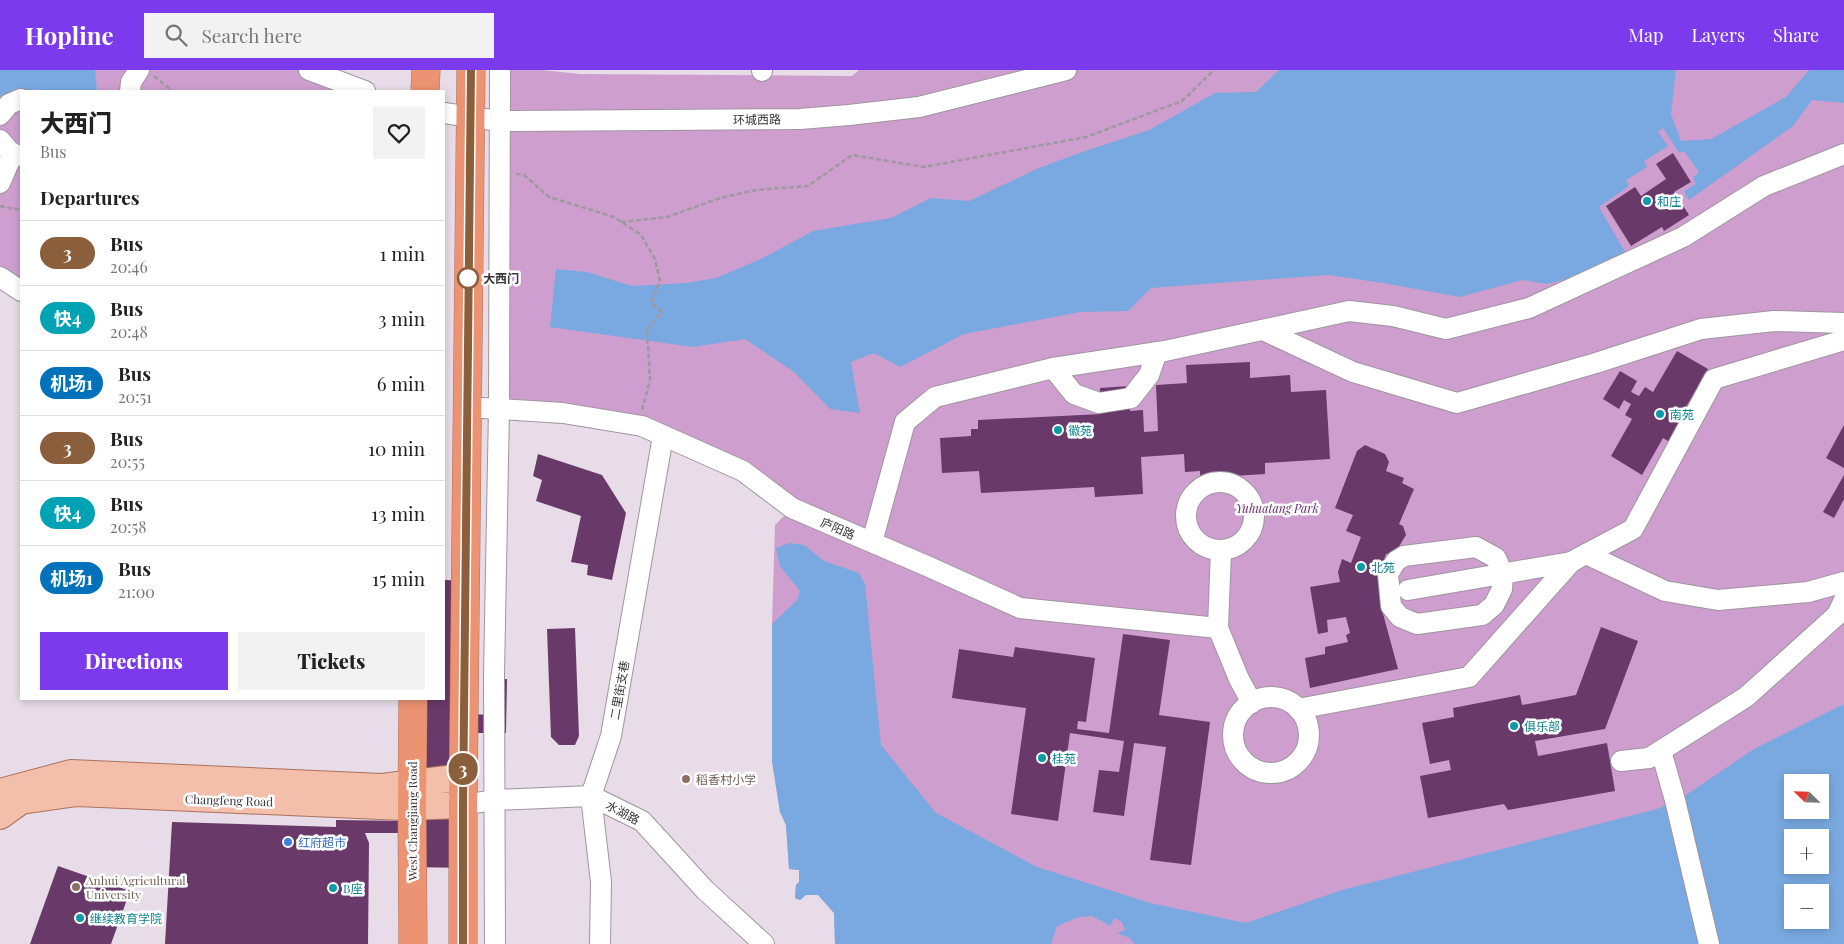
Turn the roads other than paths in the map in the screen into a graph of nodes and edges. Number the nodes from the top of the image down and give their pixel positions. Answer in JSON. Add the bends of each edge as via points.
{"nodes":[{"id":1,"x":309,"y":70,"type":"edge"},
{"id":2,"x":414,"y":70,"type":"edge"},
{"id":3,"x":426,"y":70,"type":"edge"},
{"id":4,"x":470,"y":70,"type":"edge"},
{"id":5,"x":500,"y":70,"type":"edge"},
{"id":6,"x":1066,"y":70,"type":"edge"},
{"id":7,"x":145,"y":72,"type":"edge"},
{"id":8,"x":130,"y":90,"type":"edge"},
{"id":9,"x":363,"y":90,"type":"edge"},
{"id":10,"x":414,"y":90,"type":"edge"},
{"id":11,"x":425,"y":90,"type":"edge"},
{"id":12,"x":20,"y":99,"type":"edge"},
{"id":13,"x":0,"y":115,"type":"edge"},
{"id":14,"x":461,"y":119,"type":"edge"},
{"id":15,"x":499,"y":121,"type":"junction"},
{"id":16,"x":7,"y":146,"type":"edge"},
{"id":17,"x":1844,"y":154,"type":"edge"},
{"id":18,"x":6,"y":178,"type":"edge"},
{"id":19,"x":0,"y":277,"type":"edge"},
{"id":20,"x":20,"y":290,"type":"edge"},
{"id":21,"x":1844,"y":324,"type":"edge"},
{"id":22,"x":1263,"y":330,"type":"junction"},
{"id":23,"x":1844,"y":340,"type":"edge"},
{"id":24,"x":1157,"y":352,"type":"junction"},
{"id":25,"x":1054,"y":368,"type":"junction"},
{"id":26,"x":466,"y":407,"type":"junction"},
{"id":27,"x":499,"y":409,"type":"junction"},
{"id":28,"x":663,"y":436,"type":"junction"},
{"id":29,"x":872,"y":542,"type":"junction"},
{"id":30,"x":1221,"y":550,"type":"dead end"},
{"id":31,"x":1578,"y":558,"type":"junction"},
{"id":32,"x":1503,"y":574,"type":"junction"},
{"id":33,"x":1844,"y":582,"type":"edge"},
{"id":34,"x":1408,"y":590,"type":"dead end"},
{"id":35,"x":1844,"y":600,"type":"edge"},
{"id":36,"x":1218,"y":628,"type":"junction"},
{"id":37,"x":406,"y":700,"type":"edge"},
{"id":38,"x":413,"y":700,"type":"edge"},
{"id":39,"x":1252,"y":703,"type":"junction"},
{"id":40,"x":1298,"y":709,"type":"junction"},
{"id":41,"x":1661,"y":751,"type":"junction"},
{"id":42,"x":1621,"y":761,"type":"dead end"},
{"id":43,"x":463,"y":777,"type":"junction"},
{"id":44,"x":0,"y":792,"type":"edge"},
{"id":45,"x":408,"y":796,"type":"junction"},
{"id":46,"x":591,"y":796,"type":"junction"},
{"id":47,"x":494,"y":800,"type":"junction"},
{"id":48,"x":463,"y":805,"type":"junction"},
{"id":49,"x":0,"y":816,"type":"edge"},
{"id":50,"x":403,"y":944,"type":"edge"},
{"id":51,"x":413,"y":944,"type":"edge"},
{"id":52,"x":463,"y":944,"type":"edge"},
{"id":53,"x":495,"y":944,"type":"edge"},
{"id":54,"x":600,"y":944,"type":"edge"},
{"id":55,"x":764,"y":944,"type":"edge"},
{"id":56,"x":1709,"y":944,"type":"edge"}],
"edges":[{"from":1,"to":9,"type":"street"},
{"from":2,"to":10,"type":"street"},
{"from":3,"to":11,"type":"highway"},
{"from":4,"to":14,"type":"highway"},
{"from":5,"to":15,"type":"street"},
{"from":6,"to":15,"type":"street","name":"环城西路","via":[[919,108],[849,115],[800,119]]},
{"from":7,"to":8,"type":"street","via":[[132,82]]},
{"from":12,"to":13,"type":"street","via":[[9,104]]},
{"from":14,"to":15,"type":"street","name":"环城西路"},
{"from":14,"to":26,"type":"highway"},
{"from":15,"to":27,"type":"street"},
{"from":16,"to":18,"type":"street"},
{"from":17,"to":22,"type":"street","via":[[1764,186],[1683,236],[1529,308],[1446,329],[1393,316],[1349,311]]},
{"from":19,"to":20,"type":"street"},
{"from":21,"to":22,"type":"street","via":[[1774,322],[1701,329],[1457,403],[1353,372]]},
{"from":22,"to":24,"type":"street"},
{"from":23,"to":31,"type":"street","via":[[1714,379],[1632,529]]},
{"from":24,"to":25,"type":"street"},
{"from":24,"to":25,"type":"street","via":[[1150,375],[1131,398],[1099,403],[1074,394]]},
{"from":25,"to":29,"type":"street","via":[[935,397],[905,422]]},
{"from":26,"to":27,"type":"street","name":"庐阳路"},
{"from":26,"to":43,"type":"highway"},
{"from":27,"to":28,"type":"street","name":"庐阳路","via":[[563,413],[642,426]]},
{"from":27,"to":47,"type":"street"},
{"from":28,"to":29,"type":"street","name":"庐阳路","via":[[743,471],[792,508]]},
{"from":28,"to":46,"type":"street","name":"二里街支巷","via":[[611,736]]},
{"from":29,"to":36,"type":"street","name":"庐阳路","via":[[1020,608]]},
{"from":30,"to":36,"type":"street"},
{"from":31,"to":32,"type":"street"},
{"from":31,"to":33,"type":"street","via":[[1665,591],[1718,600],[1808,592]]},
{"from":31,"to":40,"type":"street","via":[[1469,677]]},
{"from":32,"to":32,"type":"street","via":[[1502,589],[1494,605],[1482,615],[1417,624],[1400,617],[1391,606],[1388,574],[1396,561],[1404,556],[1476,547],[1496,558]]},
{"from":32,"to":34,"type":"street"},
{"from":35,"to":41,"type":"street","via":[[1838,615],[1746,697]]},
{"from":36,"to":39,"type":"street"},
{"from":37,"to":45,"type":"street"},
{"from":38,"to":45,"type":"highway","name":"West Changjiang Road"},
{"from":39,"to":40,"type":"street","via":[[1276,698],[1288,701]]},
{"from":39,"to":40,"type":"street","via":[[1236,721],[1235,746],[1240,757],[1260,772],[1285,771],[1304,755],[1309,731],[1306,719]]},
{"from":41,"to":42,"type":"street","via":[[1649,758]]},
{"from":41,"to":56,"type":"street"},
{"from":43,"to":45,"type":"main road","name":"Changfeng Road"},
{"from":43,"to":48,"type":"highway"},
{"from":44,"to":45,"type":"main road","name":"Changfeng Road","via":[[71,773],[382,787]]},
{"from":45,"to":48,"type":"main road","name":"Changfeng Road"},
{"from":45,"to":49,"type":"main road","name":"Changfeng Road","via":[[77,793],[21,801]]},
{"from":45,"to":50,"type":"street"},
{"from":45,"to":51,"type":"highway","name":"West Changjiang Road"},
{"from":46,"to":47,"type":"street","name":"水湖路"},
{"from":46,"to":54,"type":"street","name":"二里街支巷","via":[[601,882]]},
{"from":46,"to":55,"type":"street","name":"水湖路","via":[[642,822],[705,890]]},
{"from":47,"to":48,"type":"street","name":"水湖路"},
{"from":47,"to":53,"type":"street"},
{"from":48,"to":52,"type":"highway"}]}
